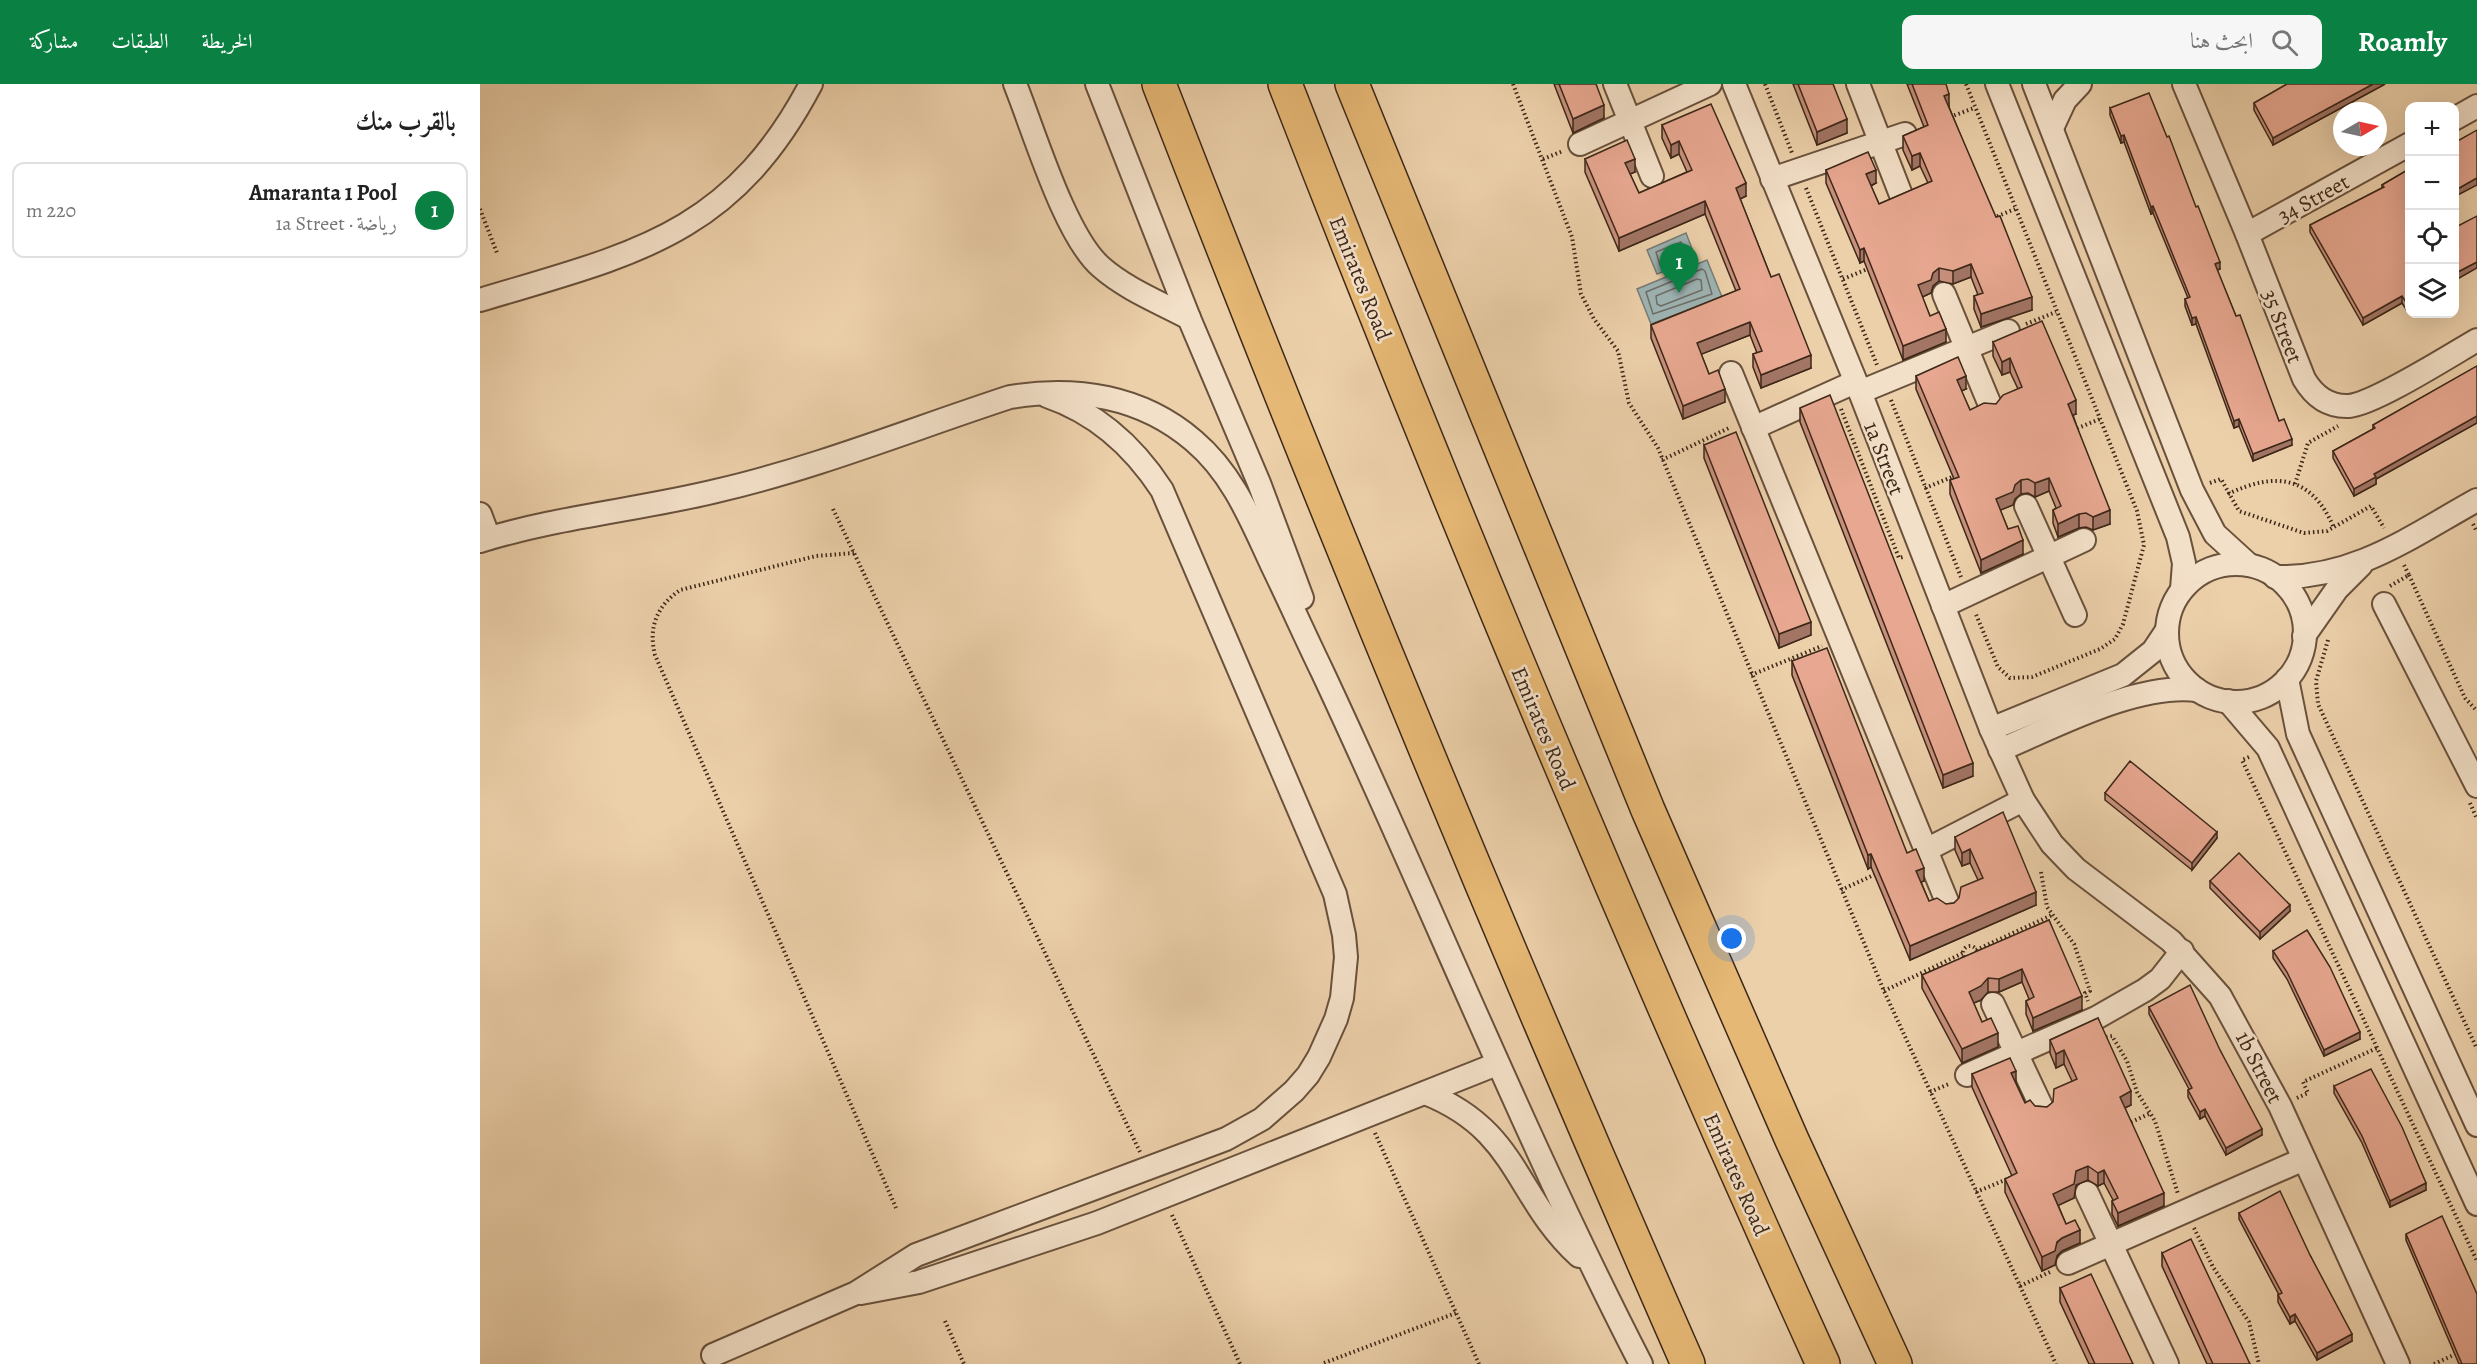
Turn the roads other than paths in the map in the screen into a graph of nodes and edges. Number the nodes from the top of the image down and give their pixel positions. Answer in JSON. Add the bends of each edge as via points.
{"nodes":[{"id":1,"x":811,"y":84,"type":"edge"},
{"id":2,"x":1015,"y":84,"type":"edge"},
{"id":3,"x":1097,"y":84,"type":"edge"},
{"id":4,"x":1159,"y":84,"type":"edge"},
{"id":5,"x":1285,"y":84,"type":"edge"},
{"id":6,"x":1352,"y":84,"type":"edge"},
{"id":7,"x":1615,"y":84,"type":"edge"},
{"id":8,"x":1710,"y":84,"type":"edge"},
{"id":9,"x":1734,"y":84,"type":"edge"},
{"id":10,"x":1858,"y":84,"type":"edge"},
{"id":11,"x":1997,"y":84,"type":"edge"},
{"id":12,"x":2034,"y":84,"type":"edge"},
{"id":13,"x":2080,"y":84,"type":"edge"},
{"id":14,"x":2185,"y":85,"type":"edge"},
{"id":15,"x":2477,"y":106,"type":"edge"},
{"id":16,"x":2459,"y":116,"type":"edge"},
{"id":17,"x":1630,"y":122,"type":"junction"},
{"id":18,"x":2052,"y":128,"type":"junction"},
{"id":19,"x":1905,"y":134,"type":"edge"},
{"id":20,"x":1880,"y":142,"type":"junction"},
{"id":21,"x":1580,"y":144,"type":"dead end"},
{"id":22,"x":2405,"y":146,"type":"edge"},
{"id":23,"x":1652,"y":176,"type":"dead end"},
{"id":24,"x":1772,"y":178,"type":"junction"},
{"id":25,"x":1901,"y":195,"type":"edge"},
{"id":26,"x":2247,"y":234,"type":"junction"},
{"id":27,"x":1944,"y":294,"type":"dead end"},
{"id":28,"x":480,"y":300,"type":"edge"},
{"id":29,"x":1189,"y":318,"type":"junction"},
{"id":30,"x":2008,"y":331,"type":"road end"},
{"id":31,"x":2477,"y":340,"type":"edge"},
{"id":32,"x":1966,"y":348,"type":"junction"},
{"id":33,"x":1731,"y":374,"type":"dead end"},
{"id":34,"x":1858,"y":387,"type":"junction"},
{"id":35,"x":1037,"y":392,"type":"junction"},
{"id":36,"x":1990,"y":405,"type":"edge"},
{"id":37,"x":1751,"y":423,"type":"junction"},
{"id":38,"x":2477,"y":500,"type":"edge"},
{"id":39,"x":2026,"y":506,"type":"dead end"},
{"id":40,"x":480,"y":514,"type":"edge"},
{"id":41,"x":485,"y":539,"type":"edge"},
{"id":42,"x":2084,"y":540,"type":"dead end"},
{"id":43,"x":2049,"y":556,"type":"junction"},
{"id":44,"x":2364,"y":562,"type":"junction"},
{"id":45,"x":2249,"y":565,"type":"junction"},
{"id":46,"x":2276,"y":577,"type":"junction"},
{"id":47,"x":2182,"y":589,"type":"junction"},
{"id":48,"x":2384,"y":604,"type":"dead end"},
{"id":49,"x":1943,"y":606,"type":"junction"},
{"id":50,"x":2075,"y":615,"type":"dead end"},
{"id":51,"x":2167,"y":630,"type":"junction"},
{"id":52,"x":2304,"y":636,"type":"junction"},
{"id":53,"x":2287,"y":679,"type":"junction"},
{"id":54,"x":2197,"y":690,"type":"junction"},
{"id":55,"x":2228,"y":701,"type":"junction"},
{"id":56,"x":1341,"y":713,"type":"junction"},
{"id":57,"x":1995,"y":739,"type":"junction"},
{"id":58,"x":2470,"y":754,"type":"edge"},
{"id":59,"x":2477,"y":786,"type":"edge"},
{"id":60,"x":2023,"y":800,"type":"junction"},
{"id":61,"x":2042,"y":830,"type":"joint"},
{"id":62,"x":1926,"y":850,"type":"junction"},
{"id":63,"x":1948,"y":903,"type":"edge"},
{"id":64,"x":2182,"y":951,"type":"junction"},
{"id":65,"x":1993,"y":1004,"type":"dead end"},
{"id":66,"x":2016,"y":1053,"type":"junction"},
{"id":67,"x":1497,"y":1064,"type":"junction"},
{"id":68,"x":1966,"y":1076,"type":"dead end"},
{"id":69,"x":1425,"y":1093,"type":"junction"},
{"id":70,"x":2042,"y":1108,"type":"edge"},
{"id":71,"x":2477,"y":1125,"type":"edge"},
{"id":72,"x":2304,"y":1159,"type":"junction"},
{"id":73,"x":2087,"y":1193,"type":"dead end"},
{"id":74,"x":2477,"y":1204,"type":"edge"},
{"id":75,"x":2110,"y":1244,"type":"junction"},
{"id":76,"x":2068,"y":1263,"type":"road end"},
{"id":77,"x":1593,"y":1268,"type":"junction"},
{"id":78,"x":856,"y":1293,"type":"junction"},
{"id":79,"x":713,"y":1355,"type":"dead end"},
{"id":80,"x":1641,"y":1364,"type":"edge"},
{"id":81,"x":1688,"y":1364,"type":"edge"},
{"id":82,"x":1823,"y":1364,"type":"edge"},
{"id":83,"x":1895,"y":1364,"type":"edge"},
{"id":84,"x":2167,"y":1364,"type":"edge"},
{"id":85,"x":2397,"y":1364,"type":"edge"}],
"edges":[{"from":1,"to":28,"type":"street","via":[[771,150],[715,206],[654,243]]},
{"from":2,"to":29,"type":"street","via":[[1068,219],[1086,252],[1113,277]]},
{"from":3,"to":29,"type":"street"},
{"from":4,"to":81,"type":"highway","via":[[1415,727]]},
{"from":5,"to":82,"type":"highway","name":"Emirates Road","via":[[1555,753]]},
{"from":6,"to":83,"type":"highway","via":[[1653,821]]},
{"from":7,"to":17,"type":"street"},
{"from":8,"to":17,"type":"street"},
{"from":9,"to":24,"type":"street","name":"1a Street"},
{"from":10,"to":20,"type":"street"},
{"from":11,"to":47,"type":"street","via":[[2181,550]]},
{"from":12,"to":18,"type":"street"},
{"from":13,"to":18,"type":"street","via":[[2065,100]]},
{"from":14,"to":26,"type":"street","name":"35 Street"},
{"from":15,"to":16,"type":"street"},
{"from":17,"to":21,"type":"street"},
{"from":17,"to":23,"type":"street"},
{"from":18,"to":45,"type":"street","via":[[2192,490],[2215,534]]},
{"from":19,"to":20,"type":"street"},
{"from":20,"to":24,"type":"street"},
{"from":20,"to":25,"type":"street"},
{"from":22,"to":26,"type":"street","name":"34 Street"},
{"from":24,"to":34,"type":"street","name":"1a Street"},
{"from":26,"to":31,"type":"street","name":"35 Street","via":[[2304,379],[2315,394],[2331,404],[2350,406],[2368,400]]},
{"from":27,"to":32,"type":"street"},
{"from":29,"to":56,"type":"street","via":[[1259,483]]},
{"from":30,"to":32,"type":"street"},
{"from":32,"to":34,"type":"street"},
{"from":32,"to":36,"type":"street"},
{"from":33,"to":37,"type":"street"},
{"from":34,"to":37,"type":"street"},
{"from":34,"to":49,"type":"street","name":"1a Street"},
{"from":35,"to":41,"type":"street","via":[[1010,397],[759,480]]},
{"from":35,"to":56,"type":"street","via":[[1094,394],[1139,407],[1172,424],[1215,461],[1246,508]]},
{"from":35,"to":78,"type":"street","via":[[1080,410],[1118,436],[1150,470],[1162,490],[1331,884],[1344,935],[1345,978],[1336,1019],[1319,1057],[1294,1091],[1245,1130],[914,1256]]},
{"from":37,"to":62,"type":"street"},
{"from":38,"to":44,"type":"street"},
{"from":39,"to":43,"type":"street"},
{"from":40,"to":41,"type":"street"},
{"from":42,"to":43,"type":"street"},
{"from":43,"to":49,"type":"street"},
{"from":43,"to":50,"type":"street"},
{"from":44,"to":46,"type":"street","via":[[2321,575]]},
{"from":44,"to":52,"type":"street","via":[[2337,589]]},
{"from":45,"to":46,"type":"street"},
{"from":45,"to":47,"type":"street","via":[[2219,566],[2205,571]]},
{"from":46,"to":52,"type":"street","via":[[2300,609]]},
{"from":47,"to":51,"type":"street","via":[[2174,602]]},
{"from":48,"to":58,"type":"street"},
{"from":49,"to":57,"type":"street","name":"1a Street"},
{"from":51,"to":54,"type":"street","via":[[2174,664]]},
{"from":51,"to":57,"type":"street","via":[[2153,651],[2123,675]]},
{"from":52,"to":53,"type":"street","via":[[2302,652]]},
{"from":53,"to":55,"type":"street","via":[[2266,695]]},
{"from":53,"to":71,"type":"street","via":[[2298,734]]},
{"from":54,"to":55,"type":"street"},
{"from":54,"to":57,"type":"street","via":[[2146,692]]},
{"from":55,"to":74,"type":"street","via":[[2268,748]]},
{"from":56,"to":67,"type":"street"},
{"from":57,"to":60,"type":"street","name":"1a Street"},
{"from":58,"to":59,"type":"street"},
{"from":60,"to":61,"type":"street","name":"1a Street"},
{"from":60,"to":62,"type":"street"},
{"from":61,"to":64,"type":"street","name":"1b Street","via":[[2089,880]]},
{"from":62,"to":63,"type":"street"},
{"from":64,"to":66,"type":"street","via":[[2153,985],[2096,1018]]},
{"from":64,"to":72,"type":"street","name":"1b Street","via":[[2229,1010]]},
{"from":65,"to":66,"type":"street"},
{"from":66,"to":68,"type":"street"},
{"from":66,"to":70,"type":"street"},
{"from":67,"to":69,"type":"street"},
{"from":67,"to":77,"type":"street"},
{"from":69,"to":77,"type":"street","via":[[1459,1108],[1489,1131],[1510,1157],[1548,1221]]},
{"from":69,"to":78,"type":"street","via":[[1164,1198],[941,1275]]},
{"from":72,"to":75,"type":"street"},
{"from":72,"to":85,"type":"street","name":"1b Street"},
{"from":73,"to":75,"type":"street"},
{"from":75,"to":76,"type":"street"},
{"from":75,"to":84,"type":"street"},
{"from":77,"to":80,"type":"street"},
{"from":78,"to":79,"type":"street"}]}
